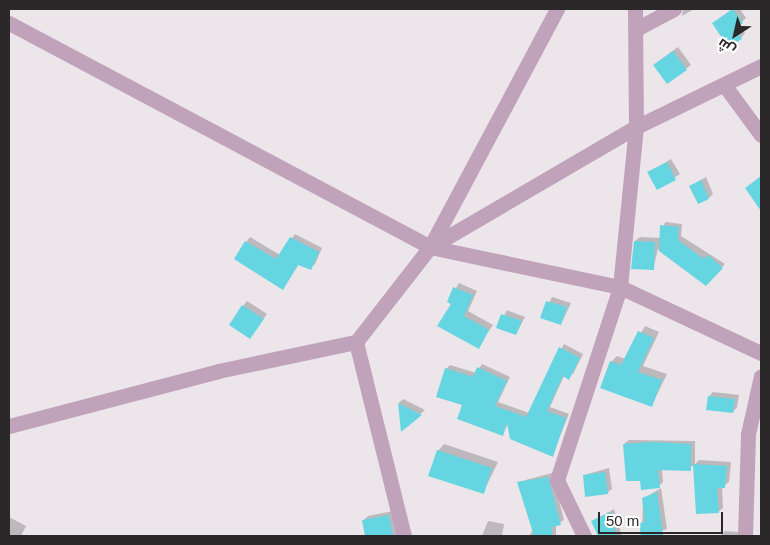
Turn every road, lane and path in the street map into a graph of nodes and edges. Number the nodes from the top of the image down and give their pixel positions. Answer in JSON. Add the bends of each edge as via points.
{"nodes":[{"id":1,"x":558,"y":9,"type":"edge"},
{"id":2,"x":635,"y":9,"type":"edge"},
{"id":3,"x":674,"y":9,"type":"edge"},
{"id":4,"x":9,"y":23,"type":"edge"},
{"id":5,"x":636,"y":29,"type":"junction"},
{"id":6,"x":761,"y":66,"type":"edge"},
{"id":7,"x":725,"y":86,"type":"junction"},
{"id":8,"x":636,"y":127,"type":"junction"},
{"id":9,"x":761,"y":135,"type":"edge"},
{"id":10,"x":430,"y":247,"type":"junction"},
{"id":11,"x":620,"y":287,"type":"junction"},
{"id":12,"x":356,"y":342,"type":"junction"},
{"id":13,"x":761,"y":353,"type":"edge"},
{"id":14,"x":761,"y":376,"type":"edge"},
{"id":15,"x":9,"y":426,"type":"edge"},
{"id":16,"x":754,"y":437,"type":"edge"},
{"id":17,"x":404,"y":536,"type":"edge"},
{"id":18,"x":584,"y":536,"type":"edge"},
{"id":19,"x":744,"y":536,"type":"edge"}],
"edges":[{"from":1,"to":10,"type":"street"},
{"from":2,"to":5,"type":"street"},
{"from":3,"to":5,"type":"street"},
{"from":4,"to":10,"type":"street"},
{"from":5,"to":8,"type":"street"},
{"from":6,"to":7,"type":"street"},
{"from":7,"to":8,"type":"street"},
{"from":7,"to":9,"type":"street"},
{"from":8,"to":10,"type":"street"},
{"from":8,"to":11,"type":"street"},
{"from":10,"to":11,"type":"street"},
{"from":10,"to":12,"type":"street"},
{"from":11,"to":13,"type":"street"},
{"from":11,"to":18,"type":"street","via":[[557,480]]},
{"from":12,"to":15,"type":"street","via":[[218,371]]},
{"from":12,"to":17,"type":"street"},
{"from":14,"to":16,"type":"street"},
{"from":16,"to":19,"type":"street"}]}
